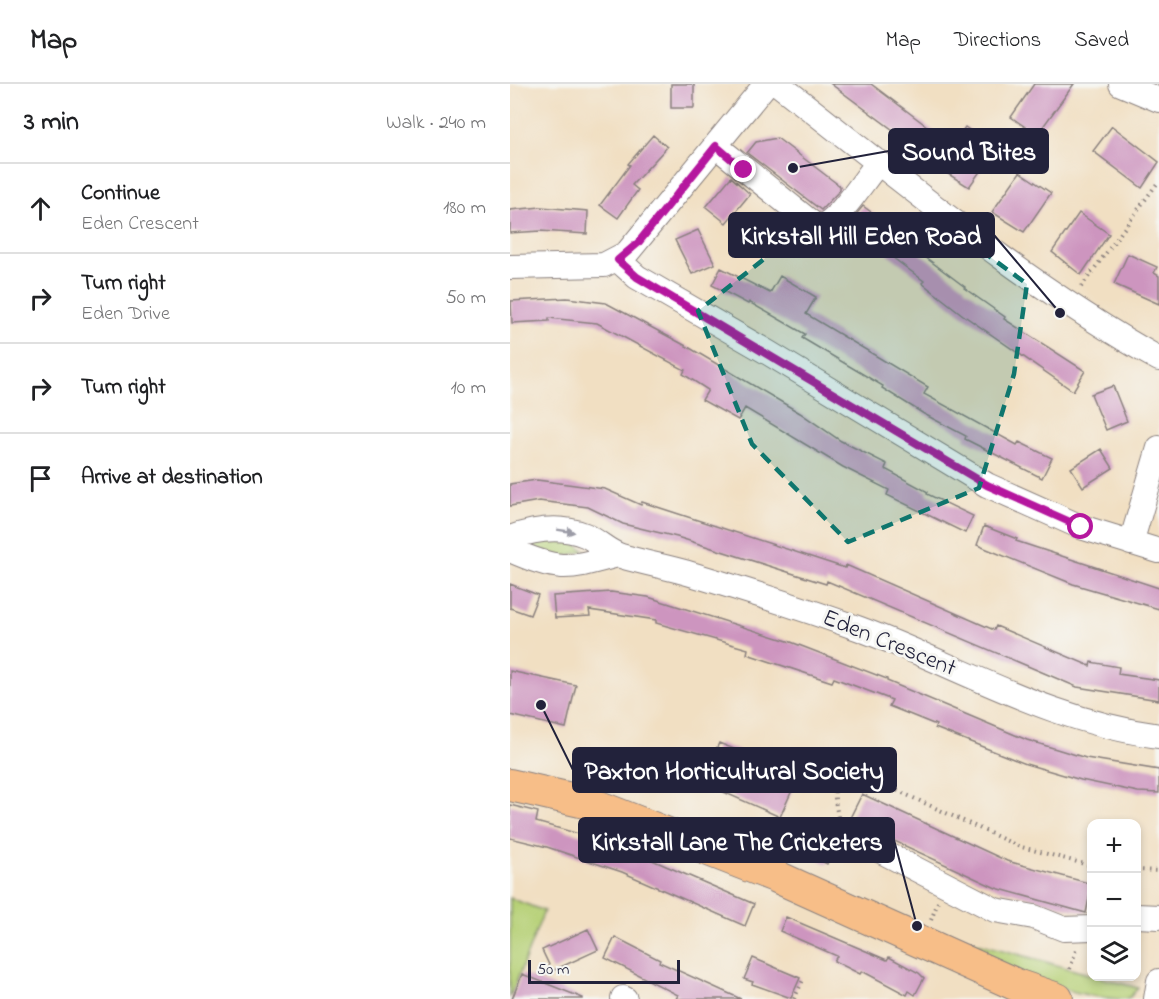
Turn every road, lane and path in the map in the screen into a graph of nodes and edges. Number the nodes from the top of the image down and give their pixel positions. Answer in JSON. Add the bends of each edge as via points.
{"nodes":[{"id":1,"x":766,"y":84,"type":"edge"},
{"id":2,"x":778,"y":84,"type":"edge"},
{"id":3,"x":1121,"y":84,"type":"edge"},
{"id":4,"x":1159,"y":100,"type":"edge"},
{"id":5,"x":716,"y":146,"type":"junction"},
{"id":6,"x":879,"y":162,"type":"junction"},
{"id":7,"x":1159,"y":181,"type":"edge"},
{"id":8,"x":618,"y":260,"type":"junction"},
{"id":9,"x":510,"y":267,"type":"edge"},
{"id":10,"x":1068,"y":305,"type":"junction"},
{"id":11,"x":1159,"y":359,"type":"edge"},
{"id":12,"x":1159,"y":448,"type":"edge"},
{"id":13,"x":510,"y":538,"type":"edge"},
{"id":14,"x":1131,"y":543,"type":"junction"},
{"id":15,"x":510,"y":550,"type":"edge"},
{"id":16,"x":1159,"y":551,"type":"edge"},
{"id":17,"x":618,"y":555,"type":"junction"},
{"id":18,"x":1159,"y":736,"type":"edge"},
{"id":19,"x":510,"y":785,"type":"edge"},
{"id":20,"x":849,"y":835,"type":"joint"},
{"id":21,"x":1087,"y":865,"type":"edge"},
{"id":22,"x":1141,"y":870,"type":"edge"},
{"id":23,"x":1159,"y":871,"type":"edge"},
{"id":24,"x":945,"y":885,"type":"junction"},
{"id":25,"x":1141,"y":916,"type":"edge"},
{"id":26,"x":1159,"y":918,"type":"edge"},
{"id":27,"x":1087,"y":928,"type":"edge"},
{"id":28,"x":922,"y":941,"type":"junction"},
{"id":29,"x":804,"y":978,"type":"dead end"},
{"id":30,"x":1159,"y":981,"type":"edge"},
{"id":31,"x":794,"y":999,"type":"edge"},
{"id":32,"x":1057,"y":999,"type":"edge"},
{"id":33,"x":1156,"y":999,"type":"edge"}],
"edges":[{"from":1,"to":5,"type":"street"},
{"from":2,"to":6,"type":"street"},
{"from":3,"to":4,"type":"street"},
{"from":5,"to":6,"type":"street","via":[[818,228],[837,214]]},
{"from":5,"to":8,"type":"street","via":[[638,243]]},
{"from":6,"to":10,"type":"street"},
{"from":7,"to":10,"type":"path"},
{"from":8,"to":9,"type":"street","via":[[589,267]]},
{"from":8,"to":14,"type":"street","via":[[637,277],[987,485],[1081,527]]},
{"from":10,"to":11,"type":"street"},
{"from":12,"to":14,"type":"street"},
{"from":13,"to":17,"type":"street","name":"Eden Crescent","one_way":true,"via":[[537,529],[565,529]]},
{"from":14,"to":16,"type":"street"},
{"from":15,"to":17,"type":"street","name":"Eden Crescent","via":[[566,568]]},
{"from":17,"to":18,"type":"street","name":"Eden Crescent","via":[[691,574],[861,630],[1062,713],[1117,730]]},
{"from":19,"to":28,"type":"main road","via":[[588,803],[775,876]]},
{"from":20,"to":21,"type":"path","via":[[838,819],[834,793],[839,778],[859,773],[1018,846]]},
{"from":20,"to":24,"type":"street"},
{"from":22,"to":23,"type":"path"},
{"from":24,"to":27,"type":"street","via":[[995,910],[1034,917],[1064,929]]},
{"from":24,"to":28,"type":"path"},
{"from":25,"to":26,"type":"street"},
{"from":28,"to":32,"type":"main road","via":[[1019,986]]},
{"from":29,"to":31,"type":"path"},
{"from":30,"to":33,"type":"street"}]}
